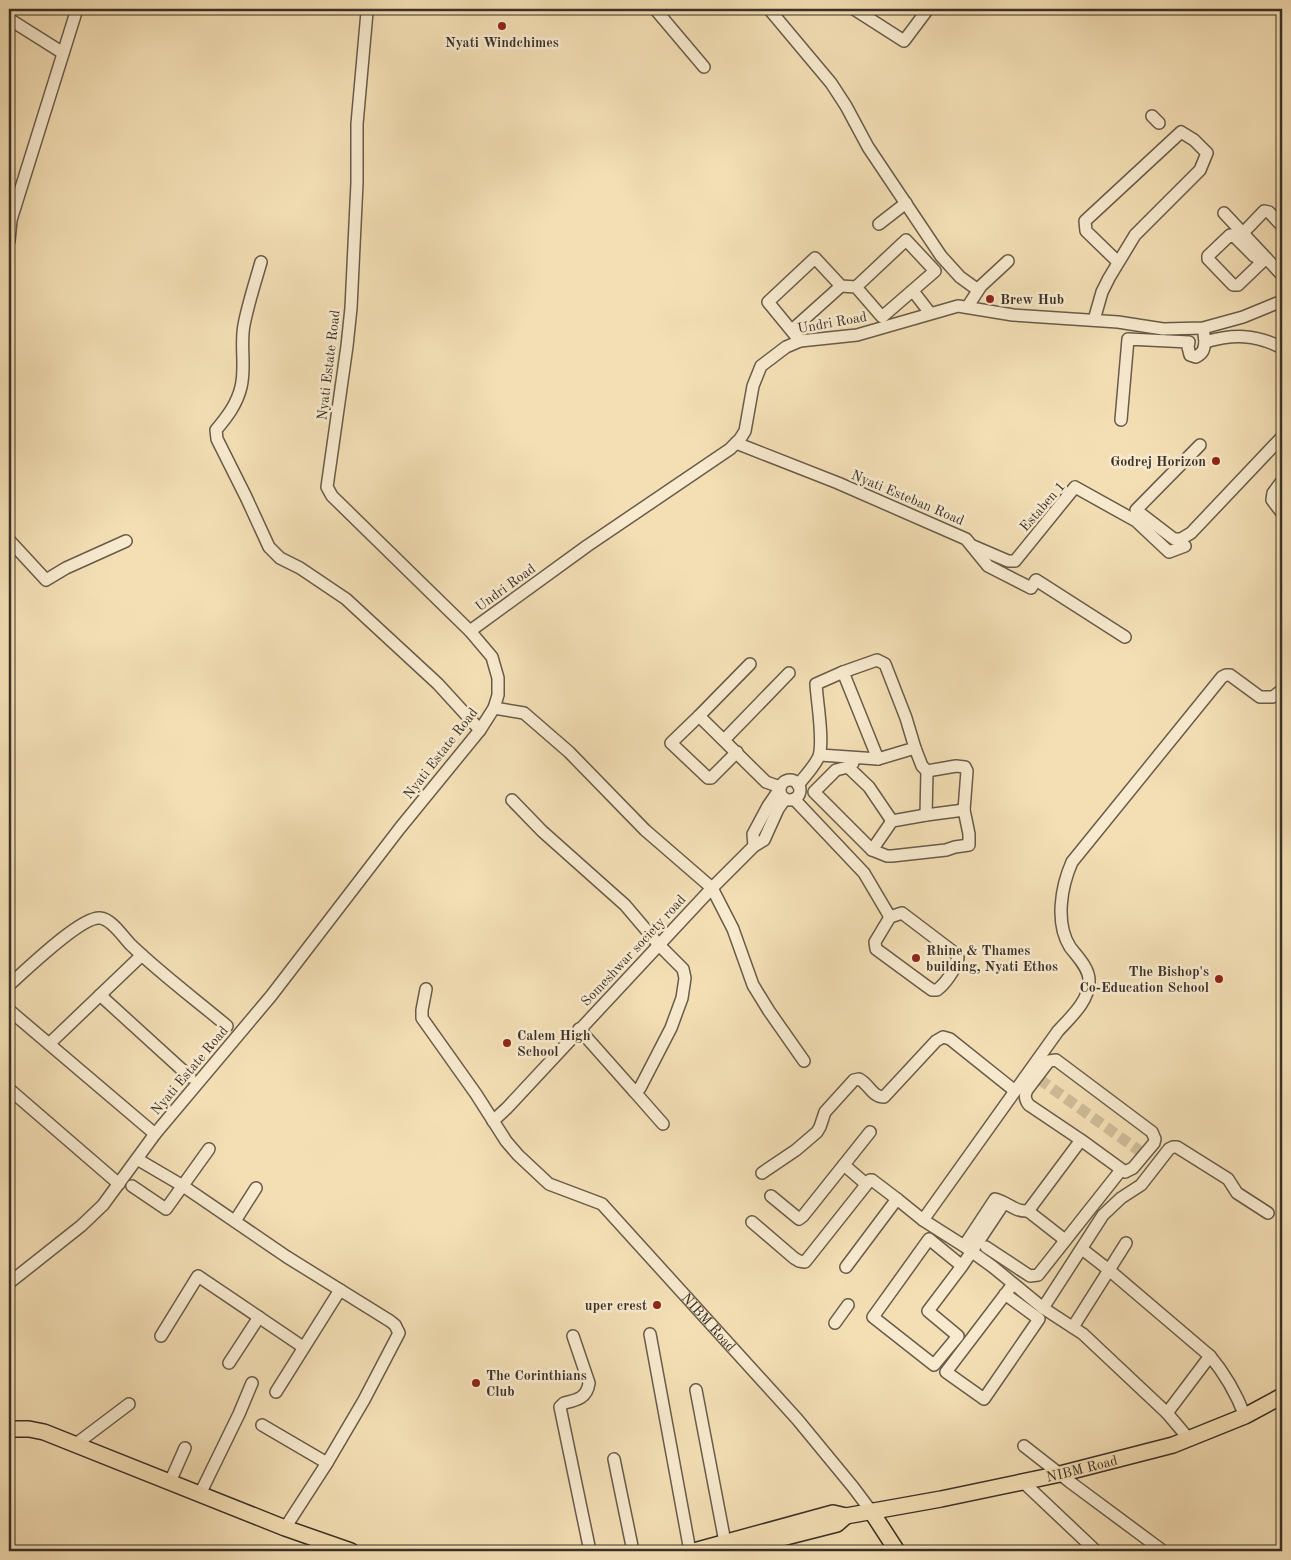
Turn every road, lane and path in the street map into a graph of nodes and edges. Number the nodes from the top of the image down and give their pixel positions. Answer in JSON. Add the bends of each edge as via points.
{"nodes":[{"id":1,"x":77,"y":9,"type":"edge"},
{"id":2,"x":769,"y":9,"type":"edge"},
{"id":3,"x":854,"y":9,"type":"edge"},
{"id":4,"x":928,"y":9,"type":"edge"},
{"id":5,"x":658,"y":10,"type":"edge"},
{"id":6,"x":367,"y":12,"type":"dead end"},
{"id":7,"x":9,"y":19,"type":"edge"},
{"id":8,"x":63,"y":54,"type":"junction"},
{"id":9,"x":704,"y":67,"type":"dead end"},
{"id":10,"x":906,"y":203,"type":"junction"},
{"id":11,"x":1224,"y":212,"type":"dead end"},
{"id":12,"x":879,"y":224,"type":"dead end"},
{"id":13,"x":1282,"y":226,"type":"edge"},
{"id":14,"x":1243,"y":233,"type":"junction"},
{"id":15,"x":9,"y":241,"type":"edge"},
{"id":16,"x":1264,"y":259,"type":"junction"},
{"id":17,"x":1008,"y":261,"type":"dead end"},
{"id":18,"x":261,"y":262,"type":"dead end"},
{"id":19,"x":1118,"y":262,"type":"junction"},
{"id":20,"x":1282,"y":274,"type":"edge"},
{"id":21,"x":841,"y":286,"type":"junction"},
{"id":22,"x":856,"y":288,"type":"junction"},
{"id":23,"x":978,"y":290,"type":"junction"},
{"id":24,"x":913,"y":291,"type":"junction"},
{"id":25,"x":1282,"y":301,"type":"edge"},
{"id":26,"x":968,"y":306,"type":"junction"},
{"id":27,"x":930,"y":313,"type":"junction"},
{"id":28,"x":1094,"y":320,"type":"junction"},
{"id":29,"x":1187,"y":327,"type":"junction"},
{"id":30,"x":1203,"y":328,"type":"junction"},
{"id":31,"x":792,"y":330,"type":"junction"},
{"id":32,"x":800,"y":340,"type":"junction"},
{"id":33,"x":1189,"y":342,"type":"junction"},
{"id":34,"x":1205,"y":342,"type":"junction"},
{"id":35,"x":1282,"y":348,"type":"edge"},
{"id":36,"x":1121,"y":420,"type":"dead end"},
{"id":37,"x":1282,"y":437,"type":"edge"},
{"id":38,"x":736,"y":443,"type":"junction"},
{"id":39,"x":1200,"y":445,"type":"dead end"},
{"id":40,"x":1282,"y":481,"type":"edge"},
{"id":41,"x":1282,"y":513,"type":"edge"},
{"id":42,"x":9,"y":540,"type":"edge"},
{"id":43,"x":126,"y":541,"type":"dead end"},
{"id":44,"x":972,"y":546,"type":"junction"},
{"id":45,"x":1185,"y":546,"type":"dead end"},
{"id":46,"x":470,"y":631,"type":"junction"},
{"id":47,"x":1125,"y":637,"type":"dead end"},
{"id":48,"x":750,"y":664,"type":"dead end"},
{"id":49,"x":843,"y":672,"type":"junction"},
{"id":50,"x":789,"y":673,"type":"dead end"},
{"id":51,"x":1282,"y":690,"type":"edge"},
{"id":52,"x":494,"y":708,"type":"junction"},
{"id":53,"x":700,"y":716,"type":"junction"},
{"id":54,"x":480,"y":730,"type":"junction"},
{"id":55,"x":724,"y":740,"type":"junction"},
{"id":56,"x":915,"y":748,"type":"junction"},
{"id":57,"x":736,"y":752,"type":"junction"},
{"id":58,"x":820,"y":755,"type":"junction"},
{"id":59,"x":857,"y":758,"type":"junction"},
{"id":60,"x":878,"y":759,"type":"junction"},
{"id":61,"x":848,"y":767,"type":"junction"},
{"id":62,"x":927,"y":771,"type":"junction"},
{"id":63,"x":798,"y":785,"type":"junction"},
{"id":64,"x":785,"y":794,"type":"junction"},
{"id":65,"x":512,"y":800,"type":"dead end"},
{"id":66,"x":964,"y":810,"type":"junction"},
{"id":67,"x":926,"y":815,"type":"junction"},
{"id":68,"x":892,"y":821,"type":"junction"},
{"id":69,"x":872,"y":850,"type":"junction"},
{"id":70,"x":712,"y":888,"type":"junction"},
{"id":71,"x":890,"y":917,"type":"junction"},
{"id":72,"x":659,"y":944,"type":"junction"},
{"id":73,"x":142,"y":955,"type":"junction"},
{"id":74,"x":9,"y":985,"type":"edge"},
{"id":75,"x":426,"y":989,"type":"dead end"},
{"id":76,"x":100,"y":995,"type":"junction"},
{"id":77,"x":9,"y":1010,"type":"edge"},
{"id":78,"x":227,"y":1026,"type":"dead end"},
{"id":79,"x":580,"y":1029,"type":"junction"},
{"id":80,"x":49,"y":1044,"type":"junction"},
{"id":81,"x":804,"y":1061,"type":"dead end"},
{"id":82,"x":190,"y":1077,"type":"dead end"},
{"id":83,"x":9,"y":1089,"type":"edge"},
{"id":84,"x":634,"y":1091,"type":"junction"},
{"id":85,"x":1015,"y":1091,"type":"junction"},
{"id":86,"x":493,"y":1121,"type":"junction"},
{"id":87,"x":663,"y":1124,"type":"dead end"},
{"id":88,"x":870,"y":1132,"type":"dead end"},
{"id":89,"x":155,"y":1134,"type":"junction"},
{"id":90,"x":1081,"y":1140,"type":"junction"},
{"id":91,"x":210,"y":1149,"type":"dead end"},
{"id":92,"x":137,"y":1159,"type":"junction"},
{"id":93,"x":844,"y":1165,"type":"junction"},
{"id":94,"x":1127,"y":1169,"type":"junction"},
{"id":95,"x":762,"y":1173,"type":"dead end"},
{"id":96,"x":1146,"y":1179,"type":"junction"},
{"id":97,"x":119,"y":1184,"type":"junction"},
{"id":98,"x":866,"y":1184,"type":"junction"},
{"id":99,"x":132,"y":1186,"type":"dead end"},
{"id":100,"x":182,"y":1186,"type":"junction"},
{"id":101,"x":256,"y":1188,"type":"dead end"},
{"id":102,"x":771,"y":1196,"type":"dead end"},
{"id":103,"x":897,"y":1199,"type":"junction"},
{"id":104,"x":1028,"y":1211,"type":"junction"},
{"id":105,"x":1268,"y":1213,"type":"dead end"},
{"id":106,"x":922,"y":1220,"type":"junction"},
{"id":107,"x":235,"y":1221,"type":"junction"},
{"id":108,"x":752,"y":1222,"type":"dead end"},
{"id":109,"x":939,"y":1231,"type":"junction"},
{"id":110,"x":1066,"y":1240,"type":"junction"},
{"id":111,"x":931,"y":1241,"type":"junction"},
{"id":112,"x":1126,"y":1243,"type":"dead end"},
{"id":113,"x":986,"y":1246,"type":"dead end"},
{"id":114,"x":968,"y":1249,"type":"junction"},
{"id":115,"x":1082,"y":1250,"type":"junction"},
{"id":116,"x":962,"y":1266,"type":"junction"},
{"id":117,"x":846,"y":1267,"type":"dead end"},
{"id":118,"x":1109,"y":1270,"type":"junction"},
{"id":119,"x":9,"y":1283,"type":"edge"},
{"id":120,"x":1013,"y":1284,"type":"junction"},
{"id":121,"x":340,"y":1290,"type":"junction"},
{"id":122,"x":1005,"y":1294,"type":"junction"},
{"id":123,"x":848,"y":1305,"type":"dead end"},
{"id":124,"x":1043,"y":1308,"type":"junction"},
{"id":125,"x":258,"y":1317,"type":"junction"},
{"id":126,"x":835,"y":1323,"type":"dead end"},
{"id":127,"x":1073,"y":1327,"type":"junction"},
{"id":128,"x":650,"y":1334,"type":"dead end"},
{"id":129,"x":161,"y":1336,"type":"dead end"},
{"id":130,"x":573,"y":1336,"type":"dead end"},
{"id":131,"x":303,"y":1348,"type":"junction"},
{"id":132,"x":1210,"y":1356,"type":"junction"},
{"id":133,"x":229,"y":1363,"type":"dead end"},
{"id":134,"x":252,"y":1382,"type":"dead end"},
{"id":135,"x":696,"y":1390,"type":"dead end"},
{"id":136,"x":276,"y":1392,"type":"dead end"},
{"id":137,"x":1282,"y":1396,"type":"edge"},
{"id":138,"x":129,"y":1404,"type":"dead end"},
{"id":139,"x":1167,"y":1413,"type":"junction"},
{"id":140,"x":1245,"y":1416,"type":"junction"},
{"id":141,"x":262,"y":1425,"type":"dead end"},
{"id":142,"x":9,"y":1429,"type":"edge"},
{"id":143,"x":1189,"y":1439,"type":"junction"},
{"id":144,"x":76,"y":1444,"type":"junction"},
{"id":145,"x":1024,"y":1446,"type":"dead end"},
{"id":146,"x":185,"y":1448,"type":"dead end"},
{"id":147,"x":614,"y":1459,"type":"dead end"},
{"id":148,"x":327,"y":1463,"type":"junction"},
{"id":149,"x":1060,"y":1474,"type":"junction"},
{"id":150,"x":1022,"y":1481,"type":"junction"},
{"id":151,"x":170,"y":1482,"type":"junction"},
{"id":152,"x":200,"y":1494,"type":"junction"},
{"id":153,"x":870,"y":1511,"type":"junction"},
{"id":154,"x":285,"y":1528,"type":"junction"},
{"id":155,"x":728,"y":1547,"type":"edge"},
{"id":156,"x":351,"y":1551,"type":"edge"},
{"id":157,"x":590,"y":1551,"type":"edge"},
{"id":158,"x":634,"y":1551,"type":"edge"},
{"id":159,"x":690,"y":1551,"type":"edge"},
{"id":160,"x":694,"y":1551,"type":"edge"},
{"id":161,"x":897,"y":1551,"type":"edge"},
{"id":162,"x":1096,"y":1551,"type":"edge"},
{"id":163,"x":1163,"y":1551,"type":"edge"}],
"edges":[{"from":1,"to":8,"type":"street"},
{"from":2,"to":10,"type":"street","via":[[831,83],[868,147]]},
{"from":3,"to":4,"type":"street","via":[[904,41]]},
{"from":5,"to":9,"type":"street"},
{"from":6,"to":46,"type":"street","name":"Nyati Estate Road","via":[[357,124],[357,183],[347,346],[326,487]]},
{"from":7,"to":8,"type":"street"},
{"from":8,"to":15,"type":"street","via":[[11,220]]},
{"from":10,"to":12,"type":"street"},
{"from":10,"to":23,"type":"street","via":[[941,256],[960,277]]},
{"from":11,"to":14,"type":"street"},
{"from":13,"to":14,"type":"street","via":[[1269,212],[1264,212]]},
{"from":14,"to":16,"type":"street"},
{"from":16,"to":16,"type":"street","via":[[1254,256],[1233,235],[1208,256],[1233,285],[1238,285]]},
{"from":16,"to":20,"type":"street"},
{"from":17,"to":23,"type":"street"},
{"from":18,"to":54,"type":"street","via":[[244,326],[242,386],[228,416],[216,430],[223,452],[269,547],[280,558],[346,599],[438,684]]},
{"from":19,"to":19,"type":"street","via":[[1136,234],[1200,170],[1207,153],[1181,132],[1085,222],[1086,231]]},
{"from":19,"to":28,"type":"street","via":[[1102,292]]},
{"from":21,"to":22,"type":"street"},
{"from":21,"to":31,"type":"street"},
{"from":21,"to":31,"type":"street","via":[[815,258],[768,302]]},
{"from":22,"to":24,"type":"street","via":[[882,317]]},
{"from":22,"to":24,"type":"street","via":[[906,240],[935,271]]},
{"from":23,"to":26,"type":"street"},
{"from":24,"to":27,"type":"street"},
{"from":25,"to":30,"type":"street","name":"Undri Road","via":[[1243,318]]},
{"from":26,"to":27,"type":"street","name":"Undri Road"},
{"from":26,"to":28,"type":"street","name":"Undri Road","via":[[1013,315]]},
{"from":27,"to":32,"type":"street","name":"Undri Road","via":[[857,335]]},
{"from":28,"to":29,"type":"street","name":"Undri Road","via":[[1163,329]]},
{"from":29,"to":30,"type":"street","name":"Undri Road"},
{"from":29,"to":33,"type":"street"},
{"from":30,"to":34,"type":"street"},
{"from":31,"to":32,"type":"street"},
{"from":32,"to":38,"type":"street","name":"Undri Road","via":[[762,366],[753,386],[744,431]]},
{"from":33,"to":34,"type":"street","via":[[1190,355],[1196,357],[1204,350]]},
{"from":33,"to":36,"type":"street","via":[[1128,339]]},
{"from":34,"to":35,"type":"street","via":[[1222,337],[1254,337]]},
{"from":37,"to":39,"type":"street","via":[[1190,533],[1174,539],[1136,510]]},
{"from":38,"to":44,"type":"street","name":"Nyati Esteban Road","via":[[838,483],[966,539]]},
{"from":38,"to":46,"type":"street","name":"Undri Road"},
{"from":40,"to":41,"type":"street","via":[[1272,500]]},
{"from":42,"to":43,"type":"street","via":[[46,580]]},
{"from":44,"to":45,"type":"street","name":"Estaben 1","via":[[1015,561],[1075,487],[1136,521],[1170,552]]},
{"from":44,"to":47,"type":"street","name":"Nyati Esteban Road","via":[[988,566],[1031,588],[1036,580]]},
{"from":46,"to":52,"type":"street","name":"Nyati Estate Road","via":[[492,657],[498,678]]},
{"from":48,"to":53,"type":"street"},
{"from":49,"to":56,"type":"street","via":[[877,660],[885,664]]},
{"from":49,"to":58,"type":"street","via":[[816,684]]},
{"from":49,"to":60,"type":"street"},
{"from":50,"to":55,"type":"street"},
{"from":51,"to":85,"type":"street","via":[[1273,697],[1260,697],[1230,675],[1222,677],[1072,862],[1063,888],[1061,920],[1069,944],[1088,972],[1088,987],[1080,1006]]},
{"from":52,"to":54,"type":"street","name":"Nyati Estate Road"},
{"from":52,"to":70,"type":"street","via":[[524,713],[531,718],[645,830]]},
{"from":53,"to":55,"type":"street"},
{"from":53,"to":57,"type":"street","via":[[671,743],[708,778]]},
{"from":54,"to":89,"type":"street","name":"Nyati Estate Road","via":[[271,996]]},
{"from":55,"to":57,"type":"street"},
{"from":56,"to":60,"type":"street"},
{"from":56,"to":62,"type":"street"},
{"from":57,"to":64,"type":"street","via":[[766,782]]},
{"from":58,"to":59,"type":"street"},
{"from":58,"to":63,"type":"street"},
{"from":59,"to":60,"type":"street"},
{"from":59,"to":61,"type":"street"},
{"from":61,"to":68,"type":"street","via":[[868,787]]},
{"from":61,"to":69,"type":"street","via":[[836,770],[814,792]]},
{"from":62,"to":66,"type":"street","via":[[965,767]]},
{"from":62,"to":67,"type":"street"},
{"from":63,"to":64,"type":"street","name":"Someshwar society road","via":[[799,794]]},
{"from":63,"to":64,"type":"street","via":[[790,780],[783,782]]},
{"from":64,"to":70,"type":"street","name":"Someshwar society road","via":[[764,840]]},
{"from":64,"to":71,"type":"street","via":[[864,873]]},
{"from":65,"to":72,"type":"street","via":[[625,905]]},
{"from":66,"to":67,"type":"street"},
{"from":66,"to":69,"type":"street","via":[[969,845],[892,856]]},
{"from":67,"to":68,"type":"street"},
{"from":68,"to":69,"type":"street"},
{"from":70,"to":72,"type":"street","name":"Someshwar society road"},
{"from":70,"to":81,"type":"street","via":[[733,928],[754,985]]},
{"from":71,"to":71,"type":"street","via":[[902,913],[956,954],[957,963],[940,988],[932,990],[876,948],[874,942]]},
{"from":72,"to":79,"type":"street","name":"Someshwar society road"},
{"from":72,"to":84,"type":"street","via":[[683,969],[682,998],[672,1028],[640,1088]]},
{"from":73,"to":74,"type":"street","via":[[107,920],[90,920],[66,935]]},
{"from":73,"to":76,"type":"street"},
{"from":73,"to":78,"type":"street"},
{"from":75,"to":86,"type":"street","via":[[422,1018]]},
{"from":76,"to":80,"type":"street"},
{"from":76,"to":82,"type":"street"},
{"from":77,"to":80,"type":"street"},
{"from":79,"to":84,"type":"street"},
{"from":79,"to":86,"type":"street","name":"Someshwar society road"},
{"from":80,"to":89,"type":"street"},
{"from":83,"to":97,"type":"street"},
{"from":84,"to":87,"type":"street"},
{"from":85,"to":95,"type":"street","via":[[950,1039],[943,1037],[884,1097],[876,1095],[864,1081],[854,1080],[825,1112],[817,1132]]},
{"from":85,"to":106,"type":"street"},
{"from":86,"to":153,"type":"street","name":"NIBM Road","via":[[518,1155],[549,1184],[602,1204],[797,1419]]},
{"from":88,"to":93,"type":"street"},
{"from":89,"to":92,"type":"street","name":"Nyati Estate Road"},
{"from":90,"to":94,"type":"street"},
{"from":90,"to":94,"type":"street","via":[[1026,1101],[1026,1090],[1049,1061],[1056,1060],[1152,1132],[1154,1143]]},
{"from":90,"to":104,"type":"street"},
{"from":91,"to":100,"type":"street"},
{"from":92,"to":97,"type":"street","name":"Nyati Estate Road"},
{"from":92,"to":100,"type":"street"},
{"from":93,"to":98,"type":"street"},
{"from":93,"to":102,"type":"street","via":[[799,1219]]},
{"from":94,"to":96,"type":"street"},
{"from":94,"to":110,"type":"street"},
{"from":96,"to":105,"type":"street","via":[[1169,1149],[1177,1148],[1228,1179],[1238,1193]]},
{"from":96,"to":115,"type":"street","via":[[1112,1206]]},
{"from":97,"to":119,"type":"street","name":"Nyati Estate Road","via":[[104,1205],[81,1226]]},
{"from":98,"to":103,"type":"street","via":[[872,1180]]},
{"from":98,"to":108,"type":"street","via":[[805,1262],[799,1262]]},
{"from":99,"to":100,"type":"street","via":[[166,1209]]},
{"from":100,"to":107,"type":"street"},
{"from":101,"to":107,"type":"street"},
{"from":103,"to":106,"type":"street"},
{"from":103,"to":117,"type":"street"},
{"from":104,"to":110,"type":"street"},
{"from":104,"to":114,"type":"street","via":[[1017,1211],[1004,1203]]},
{"from":106,"to":109,"type":"street"},
{"from":107,"to":121,"type":"street"},
{"from":109,"to":111,"type":"street"},
{"from":109,"to":114,"type":"street"},
{"from":110,"to":113,"type":"street","via":[[1034,1276]]},
{"from":111,"to":116,"type":"street"},
{"from":111,"to":116,"type":"street","via":[[928,1239],[872,1316],[934,1366],[958,1336],[928,1311]]},
{"from":112,"to":118,"type":"street"},
{"from":114,"to":116,"type":"street"},
{"from":114,"to":120,"type":"street"},
{"from":115,"to":118,"type":"street"},
{"from":115,"to":124,"type":"street"},
{"from":118,"to":127,"type":"street"},
{"from":118,"to":132,"type":"street"},
{"from":120,"to":122,"type":"street"},
{"from":120,"to":124,"type":"street"},
{"from":121,"to":131,"type":"street"},
{"from":121,"to":148,"type":"street","via":[[395,1325],[399,1333]]},
{"from":122,"to":122,"type":"street","via":[[946,1372],[984,1399],[1039,1318]]},
{"from":123,"to":126,"type":"street"},
{"from":124,"to":127,"type":"street"},
{"from":125,"to":129,"type":"street","via":[[198,1276]]},
{"from":125,"to":131,"type":"street"},
{"from":125,"to":133,"type":"street"},
{"from":127,"to":139,"type":"street"},
{"from":128,"to":159,"type":"street"},
{"from":130,"to":157,"type":"street","via":[[589,1383],[588,1390],[579,1400],[564,1402],[560,1407]]},
{"from":131,"to":136,"type":"street"},
{"from":132,"to":139,"type":"street"},
{"from":132,"to":140,"type":"street","via":[[1224,1373]]},
{"from":134,"to":152,"type":"street"},
{"from":135,"to":155,"type":"street"},
{"from":137,"to":140,"type":"main road","name":"NIBM Road"},
{"from":138,"to":144,"type":"street"},
{"from":139,"to":143,"type":"street"},
{"from":140,"to":143,"type":"main road","name":"NIBM Road"},
{"from":141,"to":148,"type":"street"},
{"from":142,"to":144,"type":"main road","via":[[30,1428]]},
{"from":143,"to":149,"type":"main road","name":"NIBM Road"},
{"from":144,"to":151,"type":"main road"},
{"from":145,"to":149,"type":"street"},
{"from":146,"to":151,"type":"street"},
{"from":147,"to":158,"type":"street"},
{"from":148,"to":154,"type":"street"},
{"from":149,"to":150,"type":"main road","name":"NIBM Road"},
{"from":149,"to":163,"type":"street"},
{"from":150,"to":153,"type":"main road","name":"NIBM Road"},
{"from":150,"to":162,"type":"street"},
{"from":151,"to":152,"type":"main road"},
{"from":152,"to":154,"type":"main road"},
{"from":153,"to":155,"type":"main road","name":"NIBM Road","via":[[846,1516],[833,1514]]},
{"from":153,"to":161,"type":"main road","name":"NIBM Road"},
{"from":154,"to":156,"type":"main road"},
{"from":155,"to":160,"type":"main road","name":"NIBM Road"}]}
